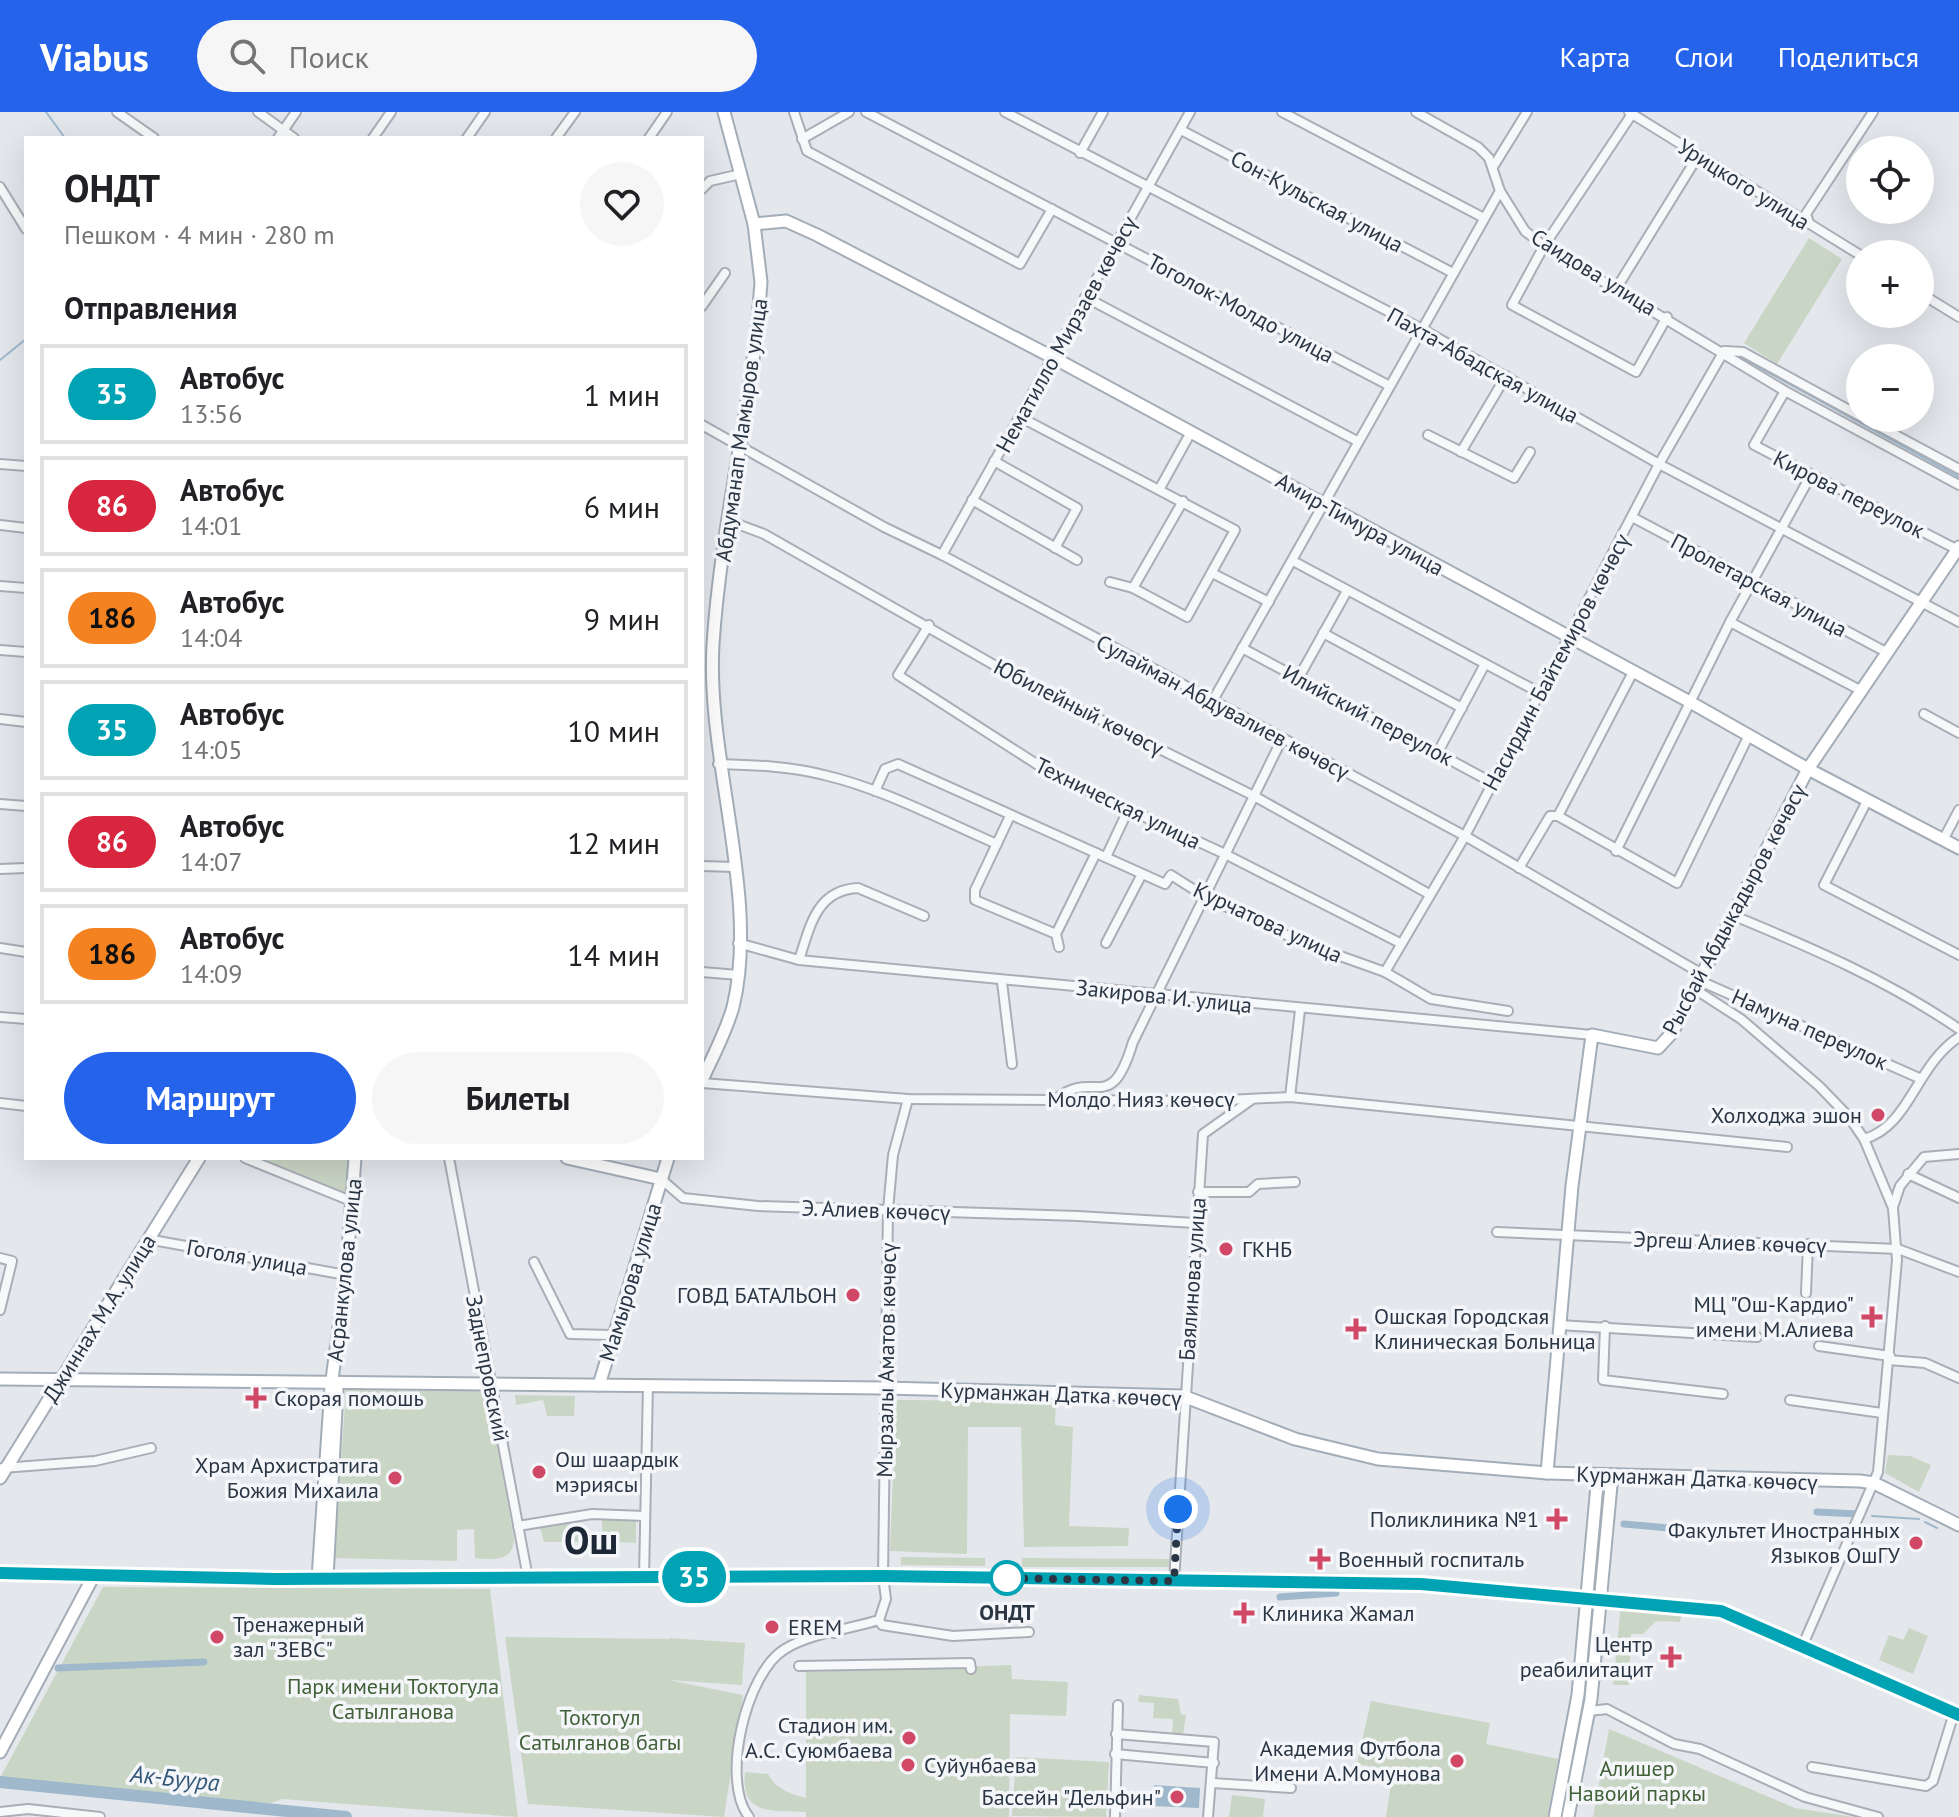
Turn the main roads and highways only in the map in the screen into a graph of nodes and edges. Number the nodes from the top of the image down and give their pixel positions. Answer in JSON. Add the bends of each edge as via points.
{"nodes":[{"id":1,"x":724,"y":112,"type":"edge"},
{"id":2,"x":754,"y":224,"type":"junction"},
{"id":3,"x":1958,"y":548,"type":"edge"},
{"id":4,"x":708,"y":644,"type":"edge"},
{"id":5,"x":1808,"y":769,"type":"junction"},
{"id":6,"x":1959,"y":848,"type":"edge"},
{"id":7,"x":704,"y":1077,"type":"edge"},
{"id":8,"x":198,"y":1160,"type":"edge"},
{"id":9,"x":355,"y":1160,"type":"edge"},
{"id":10,"x":576,"y":1160,"type":"edge"},
{"id":11,"x":667,"y":1160,"type":"edge"},
{"id":12,"x":661,"y":1179,"type":"junction"},
{"id":13,"x":0,"y":1379,"type":"edge"},
{"id":14,"x":60,"y":1379,"type":"junction"},
{"id":15,"x":334,"y":1382,"type":"junction"},
{"id":16,"x":599,"y":1385,"type":"junction"},
{"id":17,"x":2,"y":1472,"type":"edge"},
{"id":18,"x":1547,"y":1473,"type":"junction"},
{"id":19,"x":1603,"y":1475,"type":"junction"},
{"id":20,"x":1959,"y":1525,"type":"edge"},
{"id":21,"x":0,"y":1573,"type":"edge"},
{"id":22,"x":93,"y":1577,"type":"junction"},
{"id":23,"x":322,"y":1578,"type":"junction"},
{"id":24,"x":1586,"y":1597,"type":"junction"},
{"id":25,"x":1602,"y":1599,"type":"junction"},
{"id":26,"x":1957,"y":1714,"type":"edge"},
{"id":27,"x":1579,"y":1726,"type":"junction"},
{"id":28,"x":0,"y":1752,"type":"edge"},
{"id":29,"x":1555,"y":1817,"type":"edge"},
{"id":30,"x":1568,"y":1817,"type":"edge"}],
"edges":[{"from":1,"to":2,"type":"main road","name":"Абдуманап Мамыров улица"},
{"from":2,"to":4,"type":"main road","name":"Абдуманап Мамыров улица","via":[[761,282]]},
{"from":2,"to":5,"type":"main road","name":"Амир-Тимура улица","via":[[786,221],[1052,357]]},
{"from":3,"to":5,"type":"main road","name":"Рысбай Абдыкадыров көчөсү"},
{"from":4,"to":7,"type":"main road","name":"Абдуманап Мамыров улица","via":[[718,764],[735,867],[738,975],[726,1029]]},
{"from":5,"to":6,"type":"main road","name":"Амир-Тимура улица"},
{"from":5,"to":18,"type":"main road","name":"Рысбай Абдыкадыров көчөсү","via":[[1672,1033],[1658,1048],[1592,1035],[1567,1237]]},
{"from":8,"to":14,"type":"main road","name":"Джиннах М.А. улица"},
{"from":9,"to":15,"type":"main road","name":"Асранкулова улица"},
{"from":10,"to":12,"type":"main road","name":"Э. Алиев көчөсү"},
{"from":11,"to":12,"type":"main road"},
{"from":12,"to":16,"type":"main road","name":"Мамырова улица"},
{"from":13,"to":14,"type":"main road","name":"Курманжан Датка көчөсү"},
{"from":14,"to":15,"type":"main road","name":"Курманжан Датка көчөсү"},
{"from":14,"to":17,"type":"main road","name":"Джиннах М.А. улица"},
{"from":15,"to":16,"type":"main road","name":"Курманжан Датка көчөсү"},
{"from":15,"to":23,"type":"main road","name":"Асранкулова улица"},
{"from":16,"to":18,"type":"main road","name":"Курманжан Датка көчөсү","via":[[1183,1396],[1295,1439],[1358,1456]]},
{"from":18,"to":19,"type":"main road","name":"Курманжан Датка көчөсү"},
{"from":19,"to":20,"type":"main road","name":"Курманжан Датка көчөсү","via":[[1874,1483]]},
{"from":19,"to":24,"type":"main road","via":[[1597,1485]]},
{"from":19,"to":25,"type":"main road","via":[[1611,1485]]},
{"from":21,"to":22,"type":"main road"},
{"from":22,"to":23,"type":"main road"},
{"from":22,"to":28,"type":"main road"},
{"from":23,"to":24,"type":"main road","via":[[883,1576],[1390,1582]]},
{"from":24,"to":25,"type":"main road"},
{"from":24,"to":27,"type":"main road","via":[[1572,1694]]},
{"from":25,"to":26,"type":"main road","via":[[1721,1611]]},
{"from":25,"to":27,"type":"main road","via":[[1589,1711]]},
{"from":27,"to":29,"type":"main road"},
{"from":27,"to":30,"type":"main road"}]}
